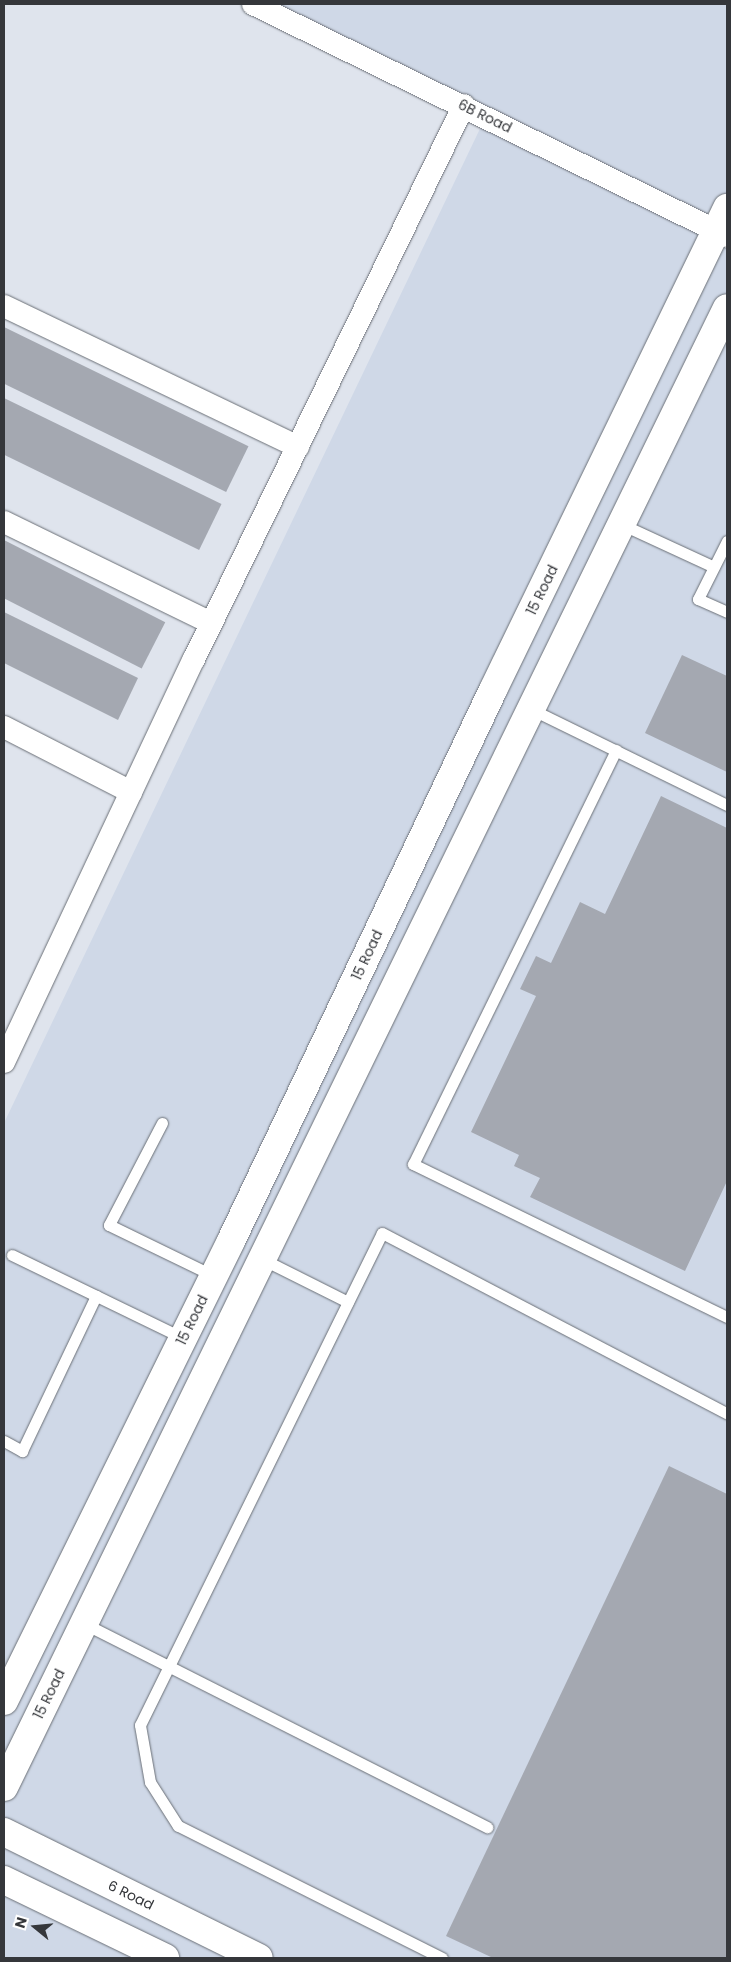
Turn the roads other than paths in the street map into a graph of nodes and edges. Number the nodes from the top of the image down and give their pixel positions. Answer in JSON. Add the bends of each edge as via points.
{"nodes":[{"id":1,"x":253,"y":4,"type":"edge"},
{"id":2,"x":464,"y":105,"type":"junction"},
{"id":3,"x":724,"y":225,"type":"edge"},
{"id":4,"x":4,"y":306,"type":"edge"},
{"id":5,"x":727,"y":308,"type":"edge"},
{"id":6,"x":298,"y":447,"type":"junction"},
{"id":7,"x":4,"y":522,"type":"edge"},
{"id":8,"x":621,"y":524,"type":"junction"},
{"id":9,"x":727,"y":541,"type":"edge"},
{"id":10,"x":714,"y":567,"type":"junction"},
{"id":11,"x":727,"y":612,"type":"edge"},
{"id":12,"x":211,"y":624,"type":"junction"},
{"id":13,"x":530,"y":709,"type":"junction"},
{"id":14,"x":4,"y":727,"type":"edge"},
{"id":15,"x":616,"y":750,"type":"junction"},
{"id":16,"x":131,"y":792,"type":"junction"},
{"id":17,"x":727,"y":805,"type":"edge"},
{"id":18,"x":4,"y":1062,"type":"edge"},
{"id":19,"x":162,"y":1123,"type":"dead end"},
{"id":20,"x":12,"y":1255,"type":"dead end"},
{"id":21,"x":261,"y":1259,"type":"junction"},
{"id":22,"x":214,"y":1276,"type":"junction"},
{"id":23,"x":245,"y":1291,"type":"junction"},
{"id":24,"x":96,"y":1296,"type":"junction"},
{"id":25,"x":348,"y":1302,"type":"junction"},
{"id":26,"x":727,"y":1317,"type":"edge"},
{"id":27,"x":183,"y":1338,"type":"junction"},
{"id":28,"x":727,"y":1413,"type":"edge"},
{"id":29,"x":4,"y":1441,"type":"edge"},
{"id":30,"x":83,"y":1623,"type":"junction"},
{"id":31,"x":168,"y":1668,"type":"junction"},
{"id":32,"x":4,"y":1701,"type":"edge"},
{"id":33,"x":4,"y":1787,"type":"edge"},
{"id":34,"x":487,"y":1827,"type":"dead end"},
{"id":35,"x":4,"y":1832,"type":"edge"},
{"id":36,"x":4,"y":1880,"type":"edge"},
{"id":37,"x":165,"y":1958,"type":"edge"},
{"id":38,"x":259,"y":1958,"type":"edge"},
{"id":39,"x":442,"y":1958,"type":"edge"}],
"edges":[{"from":1,"to":2,"type":"street","name":"6B Road"},
{"from":2,"to":3,"type":"street","name":"6B Road"},
{"from":2,"to":6,"type":"street"},
{"from":3,"to":22,"type":"street","name":"15 Road","via":[[493,690]]},
{"from":4,"to":6,"type":"street"},
{"from":5,"to":8,"type":"street","name":"15 Road"},
{"from":6,"to":12,"type":"street"},
{"from":7,"to":12,"type":"street"},
{"from":8,"to":10,"type":"lane"},
{"from":8,"to":13,"type":"street","name":"15 Road"},
{"from":9,"to":10,"type":"lane"},
{"from":10,"to":11,"type":"lane","via":[[698,599]]},
{"from":12,"to":16,"type":"street"},
{"from":13,"to":15,"type":"lane"},
{"from":13,"to":21,"type":"street","name":"15 Road"},
{"from":14,"to":16,"type":"street"},
{"from":15,"to":17,"type":"lane"},
{"from":15,"to":26,"type":"lane","via":[[413,1164]]},
{"from":16,"to":18,"type":"street"},
{"from":19,"to":22,"type":"lane","via":[[109,1225]]},
{"from":20,"to":24,"type":"lane"},
{"from":21,"to":23,"type":"street","name":"15 Road"},
{"from":21,"to":25,"type":"lane"},
{"from":22,"to":23,"type":"street"},
{"from":22,"to":27,"type":"street","name":"15 Road"},
{"from":23,"to":30,"type":"street","name":"15 Road"},
{"from":24,"to":27,"type":"lane"},
{"from":24,"to":29,"type":"lane","via":[[22,1451]]},
{"from":25,"to":28,"type":"lane","via":[[382,1233]]},
{"from":25,"to":31,"type":"lane"},
{"from":27,"to":32,"type":"street","name":"15 Road"},
{"from":30,"to":31,"type":"lane"},
{"from":30,"to":33,"type":"street","name":"15 Road"},
{"from":31,"to":34,"type":"lane"},
{"from":31,"to":39,"type":"lane","via":[[140,1725],[150,1782],[178,1826]]},
{"from":35,"to":38,"type":"street","name":"6 Road"},
{"from":36,"to":37,"type":"street"}]}
